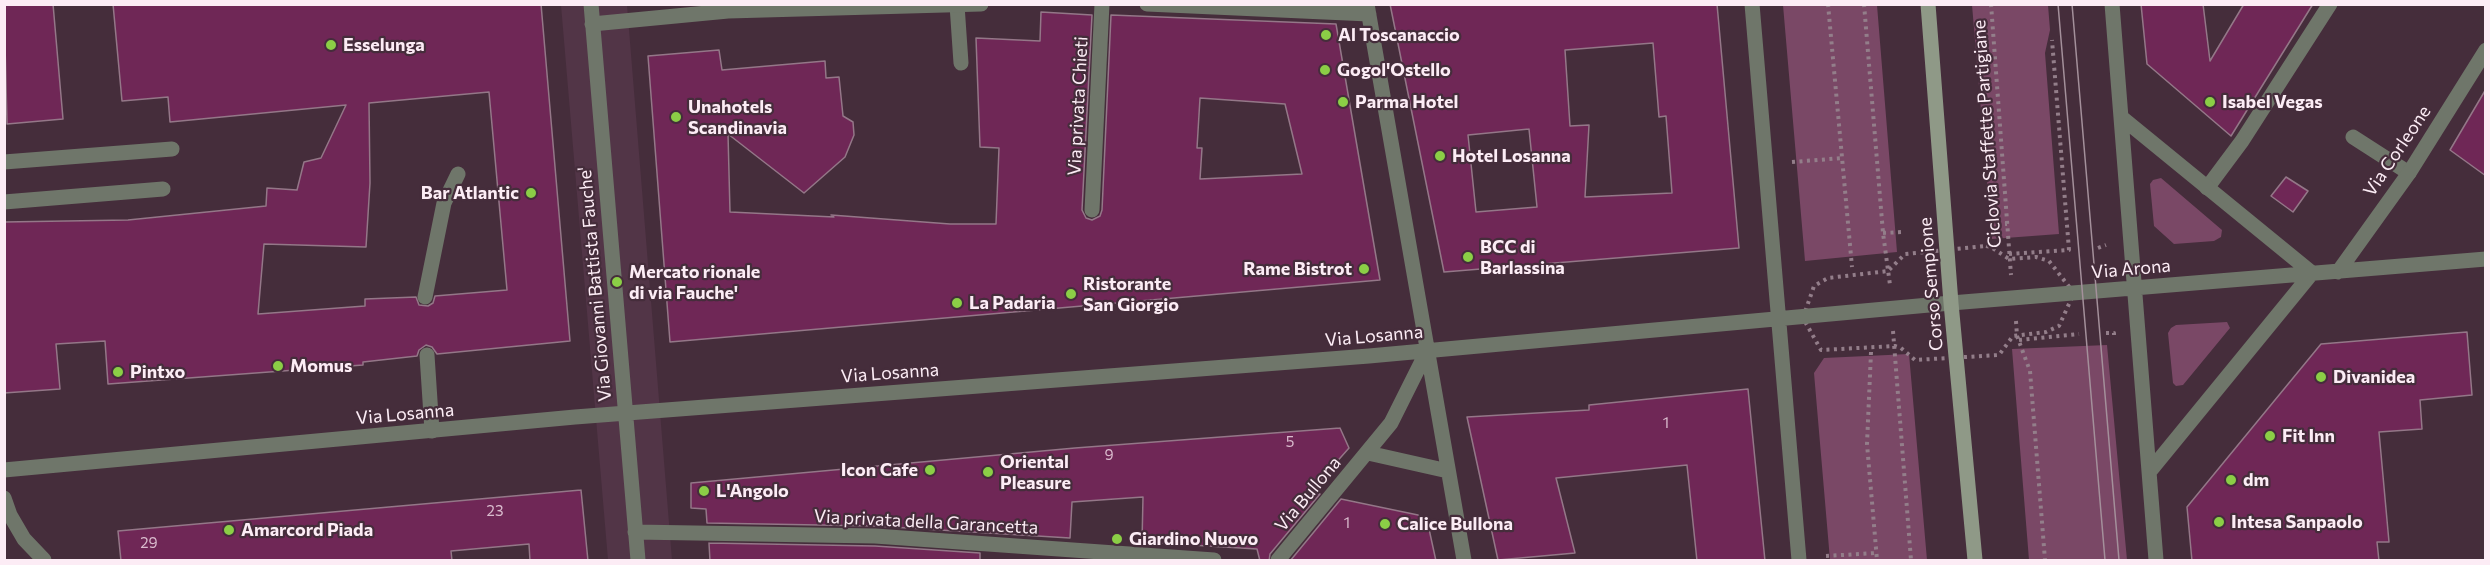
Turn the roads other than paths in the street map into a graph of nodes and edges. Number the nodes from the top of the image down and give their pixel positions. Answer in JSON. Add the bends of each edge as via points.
{"nodes":[{"id":1,"x":591,"y":4,"type":"edge"},
{"id":2,"x":981,"y":4,"type":"edge"},
{"id":3,"x":1102,"y":4,"type":"edge"},
{"id":4,"x":1147,"y":4,"type":"edge"},
{"id":5,"x":1752,"y":4,"type":"edge"},
{"id":6,"x":1928,"y":4,"type":"edge"},
{"id":7,"x":2112,"y":4,"type":"edge"},
{"id":8,"x":2330,"y":4,"type":"edge"},
{"id":9,"x":957,"y":5,"type":"edge"},
{"id":10,"x":1368,"y":9,"type":"edge"},
{"id":11,"x":592,"y":24,"type":"junction"},
{"id":12,"x":2486,"y":50,"type":"edge"},
{"id":13,"x":961,"y":63,"type":"dead end"},
{"id":14,"x":2121,"y":117,"type":"junction"},
{"id":15,"x":2353,"y":137,"type":"dead end"},
{"id":16,"x":172,"y":149,"type":"dead end"},
{"id":17,"x":4,"y":162,"type":"edge"},
{"id":18,"x":458,"y":174,"type":"dead end"},
{"id":19,"x":2409,"y":174,"type":"junction"},
{"id":20,"x":2207,"y":188,"type":"junction"},
{"id":21,"x":163,"y":189,"type":"dead end"},
{"id":22,"x":4,"y":202,"type":"edge"},
{"id":23,"x":1092,"y":210,"type":"dead end"},
{"id":24,"x":2486,"y":259,"type":"edge"},
{"id":25,"x":2338,"y":272,"type":"junction"},
{"id":26,"x":2312,"y":273,"type":"junction"},
{"id":27,"x":2133,"y":288,"type":"junction"},
{"id":28,"x":425,"y":297,"type":"dead end"},
{"id":29,"x":1951,"y":303,"type":"junction"},
{"id":30,"x":1779,"y":321,"type":"junction"},
{"id":31,"x":1426,"y":351,"type":"junction"},
{"id":32,"x":427,"y":355,"type":"dead end"},
{"id":33,"x":625,"y":413,"type":"junction"},
{"id":34,"x":432,"y":431,"type":"junction"},
{"id":35,"x":1368,"y":453,"type":"junction"},
{"id":36,"x":4,"y":470,"type":"edge"},
{"id":37,"x":1448,"y":471,"type":"junction"},
{"id":38,"x":2150,"y":471,"type":"junction"},
{"id":39,"x":4,"y":498,"type":"edge"},
{"id":40,"x":635,"y":532,"type":"junction"},
{"id":41,"x":44,"y":561,"type":"edge"},
{"id":42,"x":638,"y":561,"type":"edge"},
{"id":43,"x":1214,"y":561,"type":"edge"},
{"id":44,"x":1278,"y":561,"type":"edge"},
{"id":45,"x":1464,"y":561,"type":"edge"},
{"id":46,"x":1799,"y":561,"type":"edge"},
{"id":47,"x":1975,"y":561,"type":"edge"},
{"id":48,"x":2156,"y":561,"type":"edge"}],
"edges":[{"from":1,"to":11,"type":"street","name":"Via Giovanni Battista Fauche'"},
{"from":2,"to":9,"type":"street"},
{"from":3,"to":23,"type":"street","name":"Via privata Chieti"},
{"from":4,"to":10,"type":"street"},
{"from":5,"to":30,"type":"street"},
{"from":6,"to":29,"type":"main road","name":"Corso Sempione"},
{"from":7,"to":14,"type":"street"},
{"from":8,"to":20,"type":"street"},
{"from":9,"to":11,"type":"street","via":[[728,11]]},
{"from":9,"to":13,"type":"street"},
{"from":10,"to":31,"type":"street"},
{"from":11,"to":33,"type":"street","name":"Via Giovanni Battista Fauche'"},
{"from":12,"to":19,"type":"street","name":"Via Corleone"},
{"from":14,"to":20,"type":"street"},
{"from":14,"to":27,"type":"street"},
{"from":15,"to":19,"type":"street"},
{"from":16,"to":17,"type":"street"},
{"from":18,"to":28,"type":"street","via":[[444,203]]},
{"from":19,"to":25,"type":"street","name":"Via Corleone"},
{"from":20,"to":26,"type":"street"},
{"from":21,"to":22,"type":"street"},
{"from":24,"to":25,"type":"street","name":"Via Arona"},
{"from":25,"to":26,"type":"street","name":"Via Arona"},
{"from":26,"to":27,"type":"street","name":"Via Arona"},
{"from":26,"to":38,"type":"street"},
{"from":27,"to":29,"type":"street","name":"Via Arona"},
{"from":27,"to":38,"type":"street"},
{"from":29,"to":30,"type":"street","name":"Via Arona"},
{"from":29,"to":47,"type":"main road","name":"Corso Sempione"},
{"from":30,"to":31,"type":"street","name":"Via Losanna"},
{"from":30,"to":46,"type":"street"},
{"from":31,"to":33,"type":"street","name":"Via Losanna"},
{"from":31,"to":35,"type":"street","name":"Via Bullona","via":[[1391,423]]},
{"from":31,"to":37,"type":"street"},
{"from":32,"to":34,"type":"street"},
{"from":33,"to":34,"type":"street","name":"Via Losanna"},
{"from":33,"to":40,"type":"street","name":"Via Giovanni Battista Fauche'"},
{"from":34,"to":36,"type":"street","name":"Via Losanna"},
{"from":35,"to":37,"type":"street","name":"Via Bullona"},
{"from":35,"to":44,"type":"street","name":"Via Bullona"},
{"from":37,"to":45,"type":"street"},
{"from":38,"to":48,"type":"street"},
{"from":39,"to":41,"type":"street","via":[[24,539]]},
{"from":40,"to":42,"type":"street","name":"Via Giovanni Battista Fauche'"},
{"from":40,"to":43,"type":"street","name":"Via privata della Garancetta","via":[[875,536]]}]}
